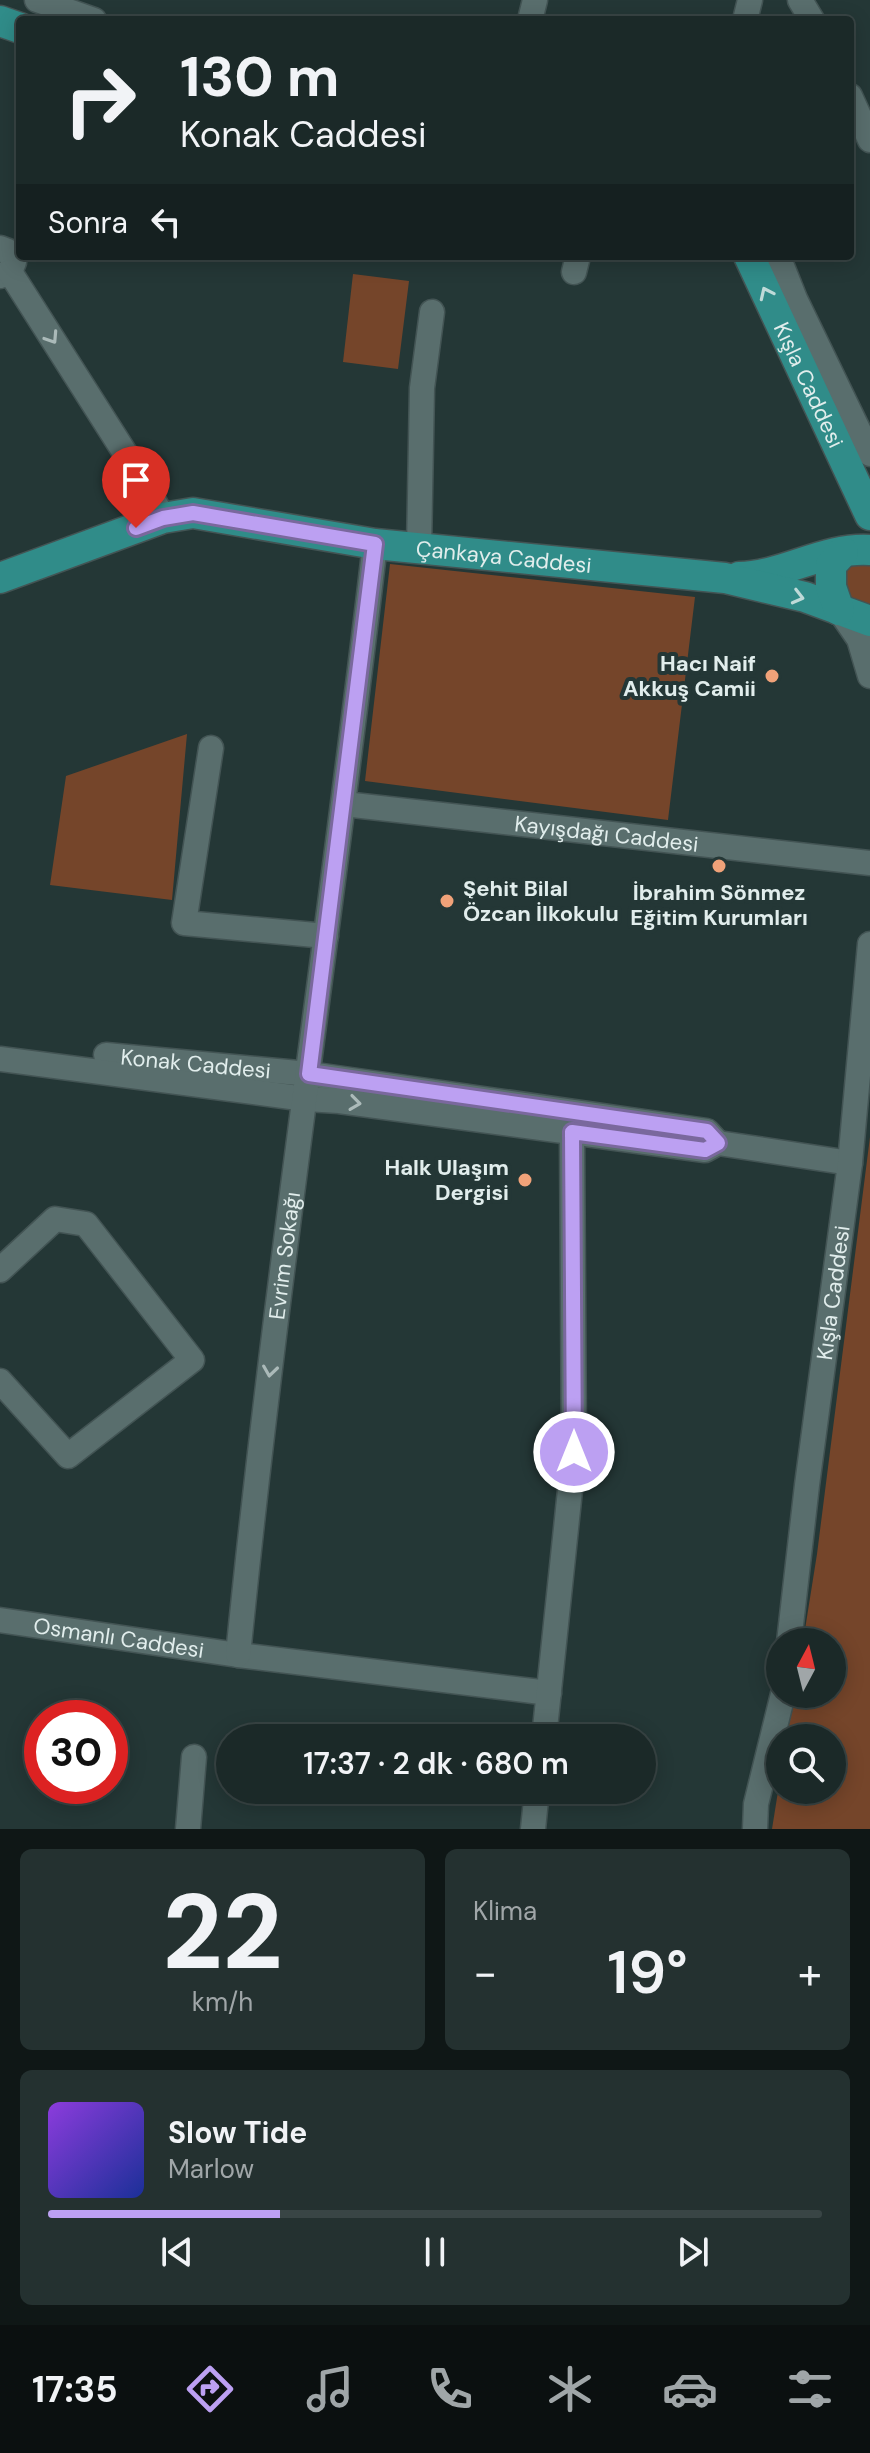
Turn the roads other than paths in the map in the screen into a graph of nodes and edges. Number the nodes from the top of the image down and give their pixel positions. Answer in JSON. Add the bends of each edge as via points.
{"nodes":[{"id":1,"x":37,"y":0,"type":"edge"},
{"id":2,"x":83,"y":16,"type":"edge"},
{"id":3,"x":854,"y":105,"type":"edge"},
{"id":4,"x":870,"y":140,"type":"edge"},
{"id":5,"x":8,"y":259,"type":"edge"},
{"id":6,"x":751,"y":260,"type":"edge"},
{"id":7,"x":780,"y":260,"type":"edge"},
{"id":8,"x":432,"y":312,"type":"dead end"},
{"id":9,"x":870,"y":454,"type":"edge"},
{"id":10,"x":870,"y":515,"type":"edge"},
{"id":11,"x":163,"y":518,"type":"junction"},
{"id":12,"x":375,"y":544,"type":"junction"},
{"id":13,"x":419,"y":549,"type":"junction"},
{"id":14,"x":856,"y":551,"type":"edge"},
{"id":15,"x":0,"y":578,"type":"edge"},
{"id":16,"x":725,"y":578,"type":"junction"},
{"id":17,"x":839,"y":610,"type":"junction"},
{"id":18,"x":870,"y":621,"type":"edge"},
{"id":19,"x":870,"y":676,"type":"edge"},
{"id":20,"x":211,"y":748,"type":"dead end"},
{"id":21,"x":344,"y":804,"type":"junction"},
{"id":22,"x":870,"y":863,"type":"edge"},
{"id":23,"x":326,"y":936,"type":"junction"},
{"id":24,"x":870,"y":944,"type":"edge"},
{"id":25,"x":0,"y":1044,"type":"edge"},
{"id":26,"x":0,"y":1059,"type":"edge"},
{"id":27,"x":309,"y":1074,"type":"junction"},
{"id":28,"x":306,"y":1099,"type":"junction"},
{"id":29,"x":572,"y":1132,"type":"junction"},
{"id":30,"x":718,"y":1143,"type":"junction"},
{"id":31,"x":850,"y":1163,"type":"junction"},
{"id":32,"x":0,"y":1270,"type":"edge"},
{"id":33,"x":0,"y":1381,"type":"edge"},
{"id":34,"x":0,"y":1620,"type":"edge"},
{"id":35,"x":791,"y":1628,"type":"edge"},
{"id":36,"x":238,"y":1655,"type":"junction"},
{"id":37,"x":549,"y":1693,"type":"junction"},
{"id":38,"x":781,"y":1708,"type":"edge"},
{"id":39,"x":546,"y":1724,"type":"edge"},
{"id":40,"x":194,"y":1757,"type":"dead end"},
{"id":41,"x":536,"y":1804,"type":"edge"},
{"id":42,"x":188,"y":1829,"type":"edge"},
{"id":43,"x":533,"y":1829,"type":"edge"},
{"id":44,"x":755,"y":1829,"type":"edge"}],
"edges":[{"from":1,"to":2,"type":"street"},
{"from":3,"to":4,"type":"street"},
{"from":5,"to":11,"type":"street","one_way":true},
{"from":10,"to":6,"type":"main road","name":"Kışla Caddesi","one_way":true},
{"from":7,"to":9,"type":"street"},
{"from":8,"to":13,"type":"street","via":[[422,388]]},
{"from":11,"to":12,"type":"main road","name":"Çankaya Caddesi","via":[[193,513]]},
{"from":11,"to":15,"type":"main road","name":"Çankaya Caddesi"},
{"from":12,"to":13,"type":"main road","name":"Çankaya Caddesi"},
{"from":12,"to":21,"type":"street","name":"Evrim Sokağı"},
{"from":13,"to":16,"type":"main road","name":"Çankaya Caddesi"},
{"from":14,"to":16,"type":"main road","via":[[813,557],[764,575]]},
{"from":14,"to":17,"type":"main road","via":[[831,565]]},
{"from":16,"to":17,"type":"main road","name":"Çankaya Caddesi","one_way":true},
{"from":17,"to":18,"type":"main road","name":"Çankaya Caddesi"},
{"from":17,"to":19,"type":"street","via":[[859,639]]},
{"from":20,"to":23,"type":"street","via":[[184,923]]},
{"from":21,"to":22,"type":"street","name":"Kayışdağı Caddesi"},
{"from":21,"to":23,"type":"street","name":"Evrim Sokağı"},
{"from":23,"to":27,"type":"street","name":"Evrim Sokağı"},
{"from":24,"to":31,"type":"street","name":"Kışla Caddesi"},
{"from":25,"to":27,"type":"street","name":"Konak Caddesi"},
{"from":26,"to":28,"type":"street","name":"Konak Caddesi"},
{"from":27,"to":28,"type":"street","name":"Evrim Sokağı"},
{"from":27,"to":30,"type":"street","name":"Konak Caddesi","via":[[707,1131]]},
{"from":28,"to":29,"type":"street","name":"Konak Caddesi","one_way":true},
{"from":28,"to":36,"type":"street","name":"Evrim Sokağı","one_way":true},
{"from":29,"to":30,"type":"street","name":"Konak Caddesi","via":[[705,1150]]},
{"from":29,"to":37,"type":"street","via":[[574,1452]]},
{"from":30,"to":31,"type":"street","name":"Konak Caddesi"},
{"from":31,"to":35,"type":"street","name":"Kışla Caddesi"},
{"from":32,"to":33,"type":"street","via":[[55,1219],[86,1224],[192,1360],[68,1456]]},
{"from":34,"to":36,"type":"street","name":"Osmanlı Caddesi"},
{"from":36,"to":37,"type":"street"},
{"from":37,"to":39,"type":"street"},
{"from":38,"to":44,"type":"street","via":[[756,1804]]},
{"from":40,"to":42,"type":"street"},
{"from":41,"to":43,"type":"street"}]}
